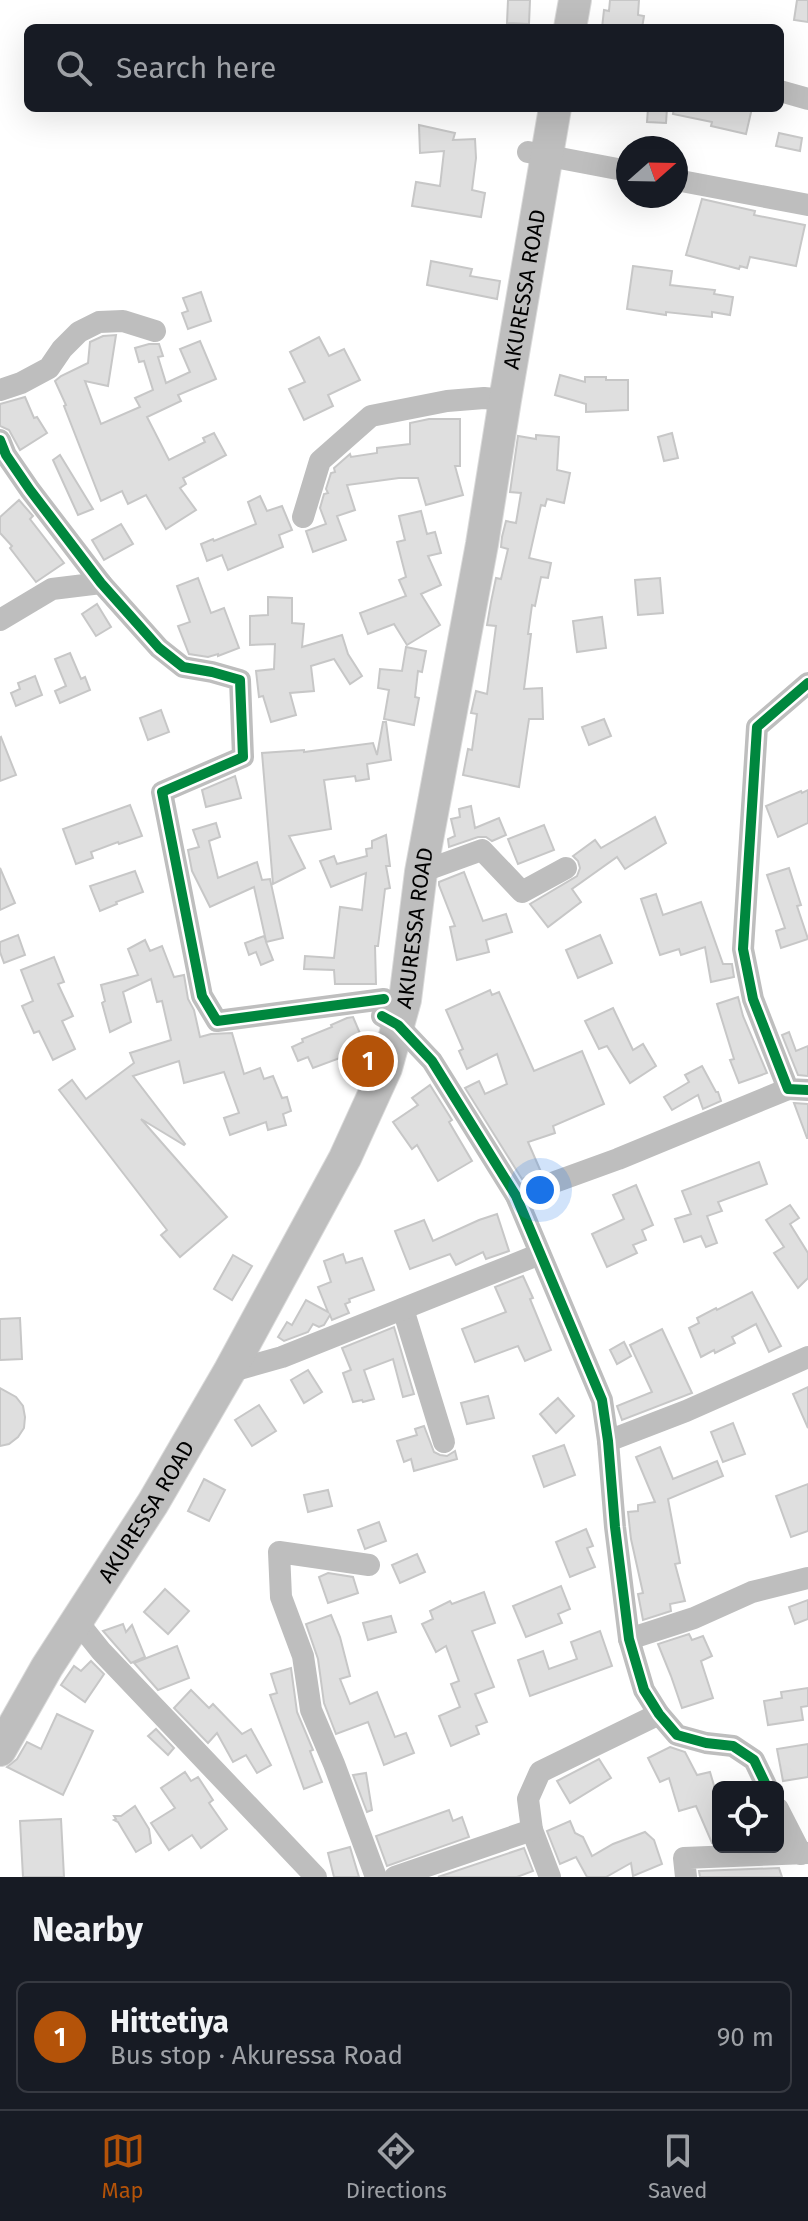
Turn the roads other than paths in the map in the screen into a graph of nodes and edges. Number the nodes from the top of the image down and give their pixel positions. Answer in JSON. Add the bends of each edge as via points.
{"nodes":[{"id":1,"x":555,"y":0,"type":"edge"},
{"id":2,"x":575,"y":0,"type":"edge"},
{"id":3,"x":551,"y":24,"type":"edge"},
{"id":4,"x":571,"y":24,"type":"edge"},
{"id":5,"x":784,"y":92,"type":"edge"},
{"id":6,"x":808,"y":99,"type":"edge"},
{"id":7,"x":536,"y":112,"type":"edge"},
{"id":8,"x":553,"y":112,"type":"edge"},
{"id":9,"x":537,"y":154,"type":"junction"},
{"id":10,"x":616,"y":169,"type":"edge"},
{"id":11,"x":688,"y":182,"type":"edge"},
{"id":12,"x":808,"y":205,"type":"edge"},
{"id":13,"x":155,"y":331,"type":"dead end"},
{"id":14,"x":0,"y":390,"type":"edge"},
{"id":15,"x":494,"y":399,"type":"junction"},
{"id":16,"x":0,"y":440,"type":"edge"},
{"id":17,"x":303,"y":517,"type":"dead end"},
{"id":18,"x":101,"y":583,"type":"junction"},
{"id":19,"x":0,"y":620,"type":"edge"},
{"id":20,"x":808,"y":683,"type":"edge"},
{"id":21,"x":566,"y":868,"type":"dead end"},
{"id":22,"x":421,"y":872,"type":"junction"},
{"id":23,"x":388,"y":1013,"type":"junction"},
{"id":24,"x":798,"y":1090,"type":"edge"},
{"id":25,"x":516,"y":1196,"type":"junction"},
{"id":26,"x":540,"y":1254,"type":"junction"},
{"id":27,"x":403,"y":1309,"type":"junction"},
{"id":28,"x":808,"y":1357,"type":"edge"},
{"id":29,"x":229,"y":1372,"type":"junction"},
{"id":30,"x":608,"y":1441,"type":"junction"},
{"id":31,"x":444,"y":1442,"type":"dead end"},
{"id":32,"x":144,"y":1498,"type":"junction"},
{"id":33,"x":369,"y":1565,"type":"dead end"},
{"id":34,"x":808,"y":1578,"type":"edge"},
{"id":35,"x":77,"y":1621,"type":"junction"},
{"id":36,"x":629,"y":1639,"type":"junction"},
{"id":37,"x":0,"y":1709,"type":"edge"},
{"id":38,"x":659,"y":1714,"type":"junction"},
{"id":39,"x":0,"y":1750,"type":"edge"},
{"id":40,"x":764,"y":1781,"type":"edge"},
{"id":41,"x":784,"y":1819,"type":"edge"},
{"id":42,"x":532,"y":1830,"type":"junction"},
{"id":43,"x":805,"y":1853,"type":"edge"},
{"id":44,"x":316,"y":1877,"type":"edge"},
{"id":45,"x":376,"y":1877,"type":"edge"},
{"id":46,"x":395,"y":1877,"type":"edge"},
{"id":47,"x":550,"y":1877,"type":"edge"},
{"id":48,"x":686,"y":1877,"type":"edge"}],
"edges":[{"from":1,"to":3,"type":"highway"},
{"from":2,"to":4,"type":"highway"},
{"from":5,"to":6,"type":"street"},
{"from":7,"to":9,"type":"highway","name":"AKURESSA ROAD"},
{"from":8,"to":9,"type":"highway","name":"AKURESSA ROAD"},
{"from":9,"to":10,"type":"street"},
{"from":9,"to":15,"type":"highway","name":"AKURESSA ROAD"},
{"from":11,"to":12,"type":"street"},
{"from":13,"to":14,"type":"street","via":[[123,321],[99,322],[79,332],[49,368]]},
{"from":15,"to":17,"type":"street","via":[[447,401],[371,416],[320,461]]},
{"from":15,"to":22,"type":"highway","name":"AKURESSA ROAD","via":[[477,575]]},
{"from":15,"to":23,"type":"highway","name":"AKURESSA ROAD","via":[[400,873]]},
{"from":16,"to":18,"type":"street","via":[[30,490]]},
{"from":18,"to":19,"type":"street","via":[[52,589]]},
{"from":18,"to":23,"type":"street","via":[[183,667],[240,680],[243,757],[162,792],[202,996],[217,1021]]},
{"from":20,"to":24,"type":"street","via":[[757,727],[743,949],[753,999]]},
{"from":21,"to":22,"type":"street","via":[[522,892],[482,850]]},
{"from":22,"to":23,"type":"highway","name":"AKURESSA ROAD","via":[[405,1000]]},
{"from":23,"to":25,"type":"street","via":[[432,1061]]},
{"from":23,"to":29,"type":"highway","name":"AKURESSA ROAD","via":[[386,1068],[345,1158]]},
{"from":23,"to":32,"type":"highway","name":"AKURESSA ROAD","via":[[355,1094]]},
{"from":24,"to":25,"type":"street"},
{"from":25,"to":26,"type":"street"},
{"from":26,"to":27,"type":"street"},
{"from":26,"to":30,"type":"street","via":[[602,1400]]},
{"from":27,"to":29,"type":"street"},
{"from":27,"to":31,"type":"street"},
{"from":28,"to":30,"type":"street"},
{"from":29,"to":32,"type":"highway","name":"AKURESSA ROAD"},
{"from":30,"to":36,"type":"street"},
{"from":32,"to":35,"type":"highway","name":"AKURESSA ROAD"},
{"from":32,"to":37,"type":"highway","name":"AKURESSA ROAD"},
{"from":33,"to":45,"type":"street","via":[[279,1552],[281,1597],[303,1656],[311,1710]]},
{"from":34,"to":36,"type":"street","via":[[752,1592]]},
{"from":35,"to":39,"type":"highway","name":"AKURESSA ROAD"},
{"from":35,"to":44,"type":"street"},
{"from":36,"to":38,"type":"street","via":[[644,1690]]},
{"from":38,"to":40,"type":"street","via":[[677,1735],[733,1746],[754,1760]]},
{"from":38,"to":42,"type":"street","via":[[540,1772],[528,1799]]},
{"from":41,"to":43,"type":"street"},
{"from":42,"to":46,"type":"street"},
{"from":42,"to":47,"type":"street"},
{"from":43,"to":48,"type":"street","via":[[684,1858]]}]}
